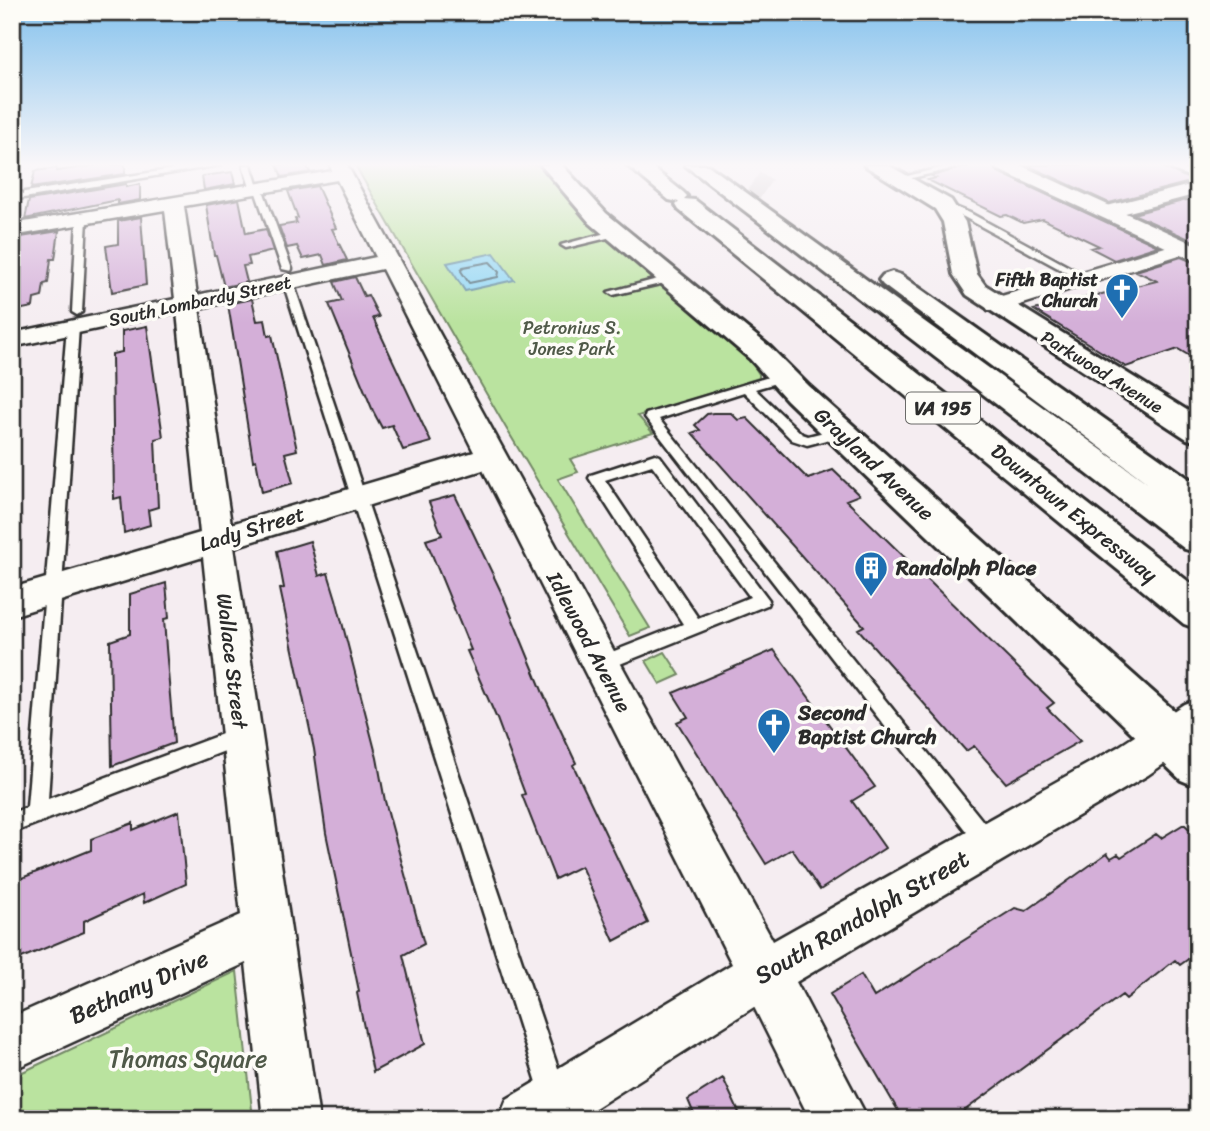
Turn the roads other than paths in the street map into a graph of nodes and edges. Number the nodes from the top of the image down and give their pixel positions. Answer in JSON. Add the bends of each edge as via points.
{"nodes":[{"id":1,"x":89,"y":218,"type":"edge"},
{"id":2,"x":176,"y":218,"type":"edge"},
{"id":3,"x":267,"y":218,"type":"edge"},
{"id":4,"x":366,"y":218,"type":"edge"},
{"id":5,"x":598,"y":218,"type":"edge"},
{"id":6,"x":703,"y":218,"type":"edge"},
{"id":7,"x":766,"y":218,"type":"tunnel mouth"},
{"id":8,"x":806,"y":218,"type":"edge"},
{"id":9,"x":951,"y":218,"type":"edge"},
{"id":10,"x":972,"y":218,"type":"edge"},
{"id":11,"x":1118,"y":218,"type":"edge"},
{"id":12,"x":82,"y":219,"type":"junction"},
{"id":13,"x":12,"y":230,"type":"edge"},
{"id":14,"x":617,"y":233,"type":"junction"},
{"id":15,"x":566,"y":245,"type":"dead end"},
{"id":16,"x":1190,"y":251,"type":"edge"},
{"id":17,"x":385,"y":255,"type":"junction"},
{"id":18,"x":288,"y":276,"type":"junction"},
{"id":19,"x":669,"y":279,"type":"junction"},
{"id":20,"x":1086,"y":279,"type":"junction"},
{"id":21,"x":613,"y":292,"type":"dead end"},
{"id":22,"x":188,"y":296,"type":"junction"},
{"id":23,"x":996,"y":305,"type":"junction"},
{"id":24,"x":75,"y":319,"type":"junction"},
{"id":25,"x":12,"y":325,"type":"edge"},
{"id":26,"x":12,"y":340,"type":"edge"},
{"id":27,"x":782,"y":377,"type":"junction"},
{"id":28,"x":747,"y":387,"type":"junction"},
{"id":29,"x":840,"y":432,"type":"junction"},
{"id":30,"x":1198,"y":432,"type":"edge"},
{"id":31,"x":679,"y":452,"type":"junction"},
{"id":32,"x":1134,"y":455,"type":"junction"},
{"id":33,"x":491,"y":457,"type":"junction"},
{"id":34,"x":655,"y":459,"type":"junction"},
{"id":35,"x":1198,"y":496,"type":"edge"},
{"id":36,"x":359,"y":497,"type":"junction"},
{"id":37,"x":1198,"y":504,"type":"edge"},
{"id":38,"x":1198,"y":539,"type":"edge"},
{"id":39,"x":216,"y":540,"type":"junction"},
{"id":40,"x":53,"y":589,"type":"junction"},
{"id":41,"x":787,"y":590,"type":"junction"},
{"id":42,"x":761,"y":600,"type":"junction"},
{"id":43,"x":12,"y":602,"type":"edge"},
{"id":44,"x":1198,"y":612,"type":"edge"},
{"id":45,"x":694,"y":626,"type":"junction"},
{"id":46,"x":600,"y":664,"type":"junction"},
{"id":47,"x":241,"y":736,"type":"junction"},
{"id":48,"x":1188,"y":739,"type":"edge"},
{"id":49,"x":37,"y":814,"type":"junction"},
{"id":50,"x":12,"y":823,"type":"edge"},
{"id":51,"x":988,"y":844,"type":"junction"},
{"id":52,"x":265,"y":929,"type":"junction"},
{"id":53,"x":764,"y":974,"type":"junction"},
{"id":54,"x":12,"y":1044,"type":"edge"},
{"id":55,"x":541,"y":1110,"type":"edge"},
{"id":56,"x":291,"y":1119,"type":"edge"},
{"id":57,"x":839,"y":1119,"type":"edge"}],
"edges":[{"from":1,"to":12,"type":"street"},
{"from":2,"to":22,"type":"street","name":"Wallace Street"},
{"from":3,"to":18,"type":"lane"},
{"from":4,"to":17,"type":"street","name":"Idlewood Avenue"},
{"from":5,"to":14,"type":"main road","name":"Grayland Avenue"},
{"from":6,"to":44,"type":"main road","name":"Downtown Expressway","number":"VA 195"},
{"from":7,"to":38,"type":"main road","number":"VA 195"},
{"from":8,"to":32,"type":"main road"},
{"from":9,"to":23,"type":"main road","name":"Parkwood Avenue","via":[[965,274],[976,290]]},
{"from":10,"to":20,"type":"lane"},
{"from":11,"to":16,"type":"main road"},
{"from":12,"to":13,"type":"street"},
{"from":12,"to":24,"type":"lane"},
{"from":14,"to":15,"type":"lane"},
{"from":14,"to":19,"type":"main road","name":"Grayland Avenue"},
{"from":16,"to":20,"type":"street"},
{"from":17,"to":18,"type":"street","name":"South Lombardy Street"},
{"from":17,"to":33,"type":"street","name":"Idlewood Avenue"},
{"from":18,"to":22,"type":"street","name":"South Lombardy Street"},
{"from":18,"to":36,"type":"lane"},
{"from":19,"to":21,"type":"lane"},
{"from":19,"to":27,"type":"main road","name":"Grayland Avenue","via":[[760,353]]},
{"from":20,"to":23,"type":"street"},
{"from":22,"to":24,"type":"street","name":"South Lombardy Street"},
{"from":22,"to":39,"type":"street","name":"Wallace Street"},
{"from":23,"to":30,"type":"main road","name":"Parkwood Avenue"},
{"from":24,"to":25,"type":"street","name":"South Lombardy Street"},
{"from":24,"to":26,"type":"street","name":"South Lombardy Street"},
{"from":24,"to":40,"type":"lane"},
{"from":27,"to":28,"type":"lane"},
{"from":27,"to":29,"type":"main road","name":"Grayland Avenue"},
{"from":28,"to":29,"type":"lane","via":[[797,437],[807,441]]},
{"from":28,"to":31,"type":"lane","via":[[651,417]]},
{"from":29,"to":48,"type":"main road","name":"Grayland Avenue"},
{"from":31,"to":34,"type":"lane"},
{"from":31,"to":41,"type":"lane"},
{"from":32,"to":35,"type":"main road"},
{"from":32,"to":37,"type":"main road"},
{"from":33,"to":36,"type":"street","name":"Lady Street"},
{"from":33,"to":46,"type":"street","name":"Idlewood Avenue"},
{"from":34,"to":42,"type":"lane"},
{"from":34,"to":45,"type":"lane","via":[[596,478]]},
{"from":36,"to":39,"type":"street","name":"Lady Street"},
{"from":36,"to":55,"type":"lane"},
{"from":39,"to":40,"type":"street","name":"Lady Street"},
{"from":39,"to":47,"type":"street","name":"Wallace Street"},
{"from":40,"to":43,"type":"street","name":"Lady Street"},
{"from":40,"to":49,"type":"lane"},
{"from":41,"to":42,"type":"lane"},
{"from":41,"to":51,"type":"lane"},
{"from":42,"to":45,"type":"lane"},
{"from":45,"to":46,"type":"lane"},
{"from":46,"to":53,"type":"street","name":"Idlewood Avenue"},
{"from":47,"to":49,"type":"lane"},
{"from":47,"to":52,"type":"street","name":"Wallace Street"},
{"from":48,"to":51,"type":"street","name":"South Randolph Street","via":[[1133,761]]},
{"from":49,"to":50,"type":"lane"},
{"from":51,"to":53,"type":"street","name":"South Randolph Street"},
{"from":52,"to":54,"type":"street","name":"Bethany Drive"},
{"from":52,"to":56,"type":"street","name":"Wallace Street"},
{"from":53,"to":55,"type":"street","name":"South Randolph Street"},
{"from":53,"to":57,"type":"street","name":"Idlewood Avenue"}]}
